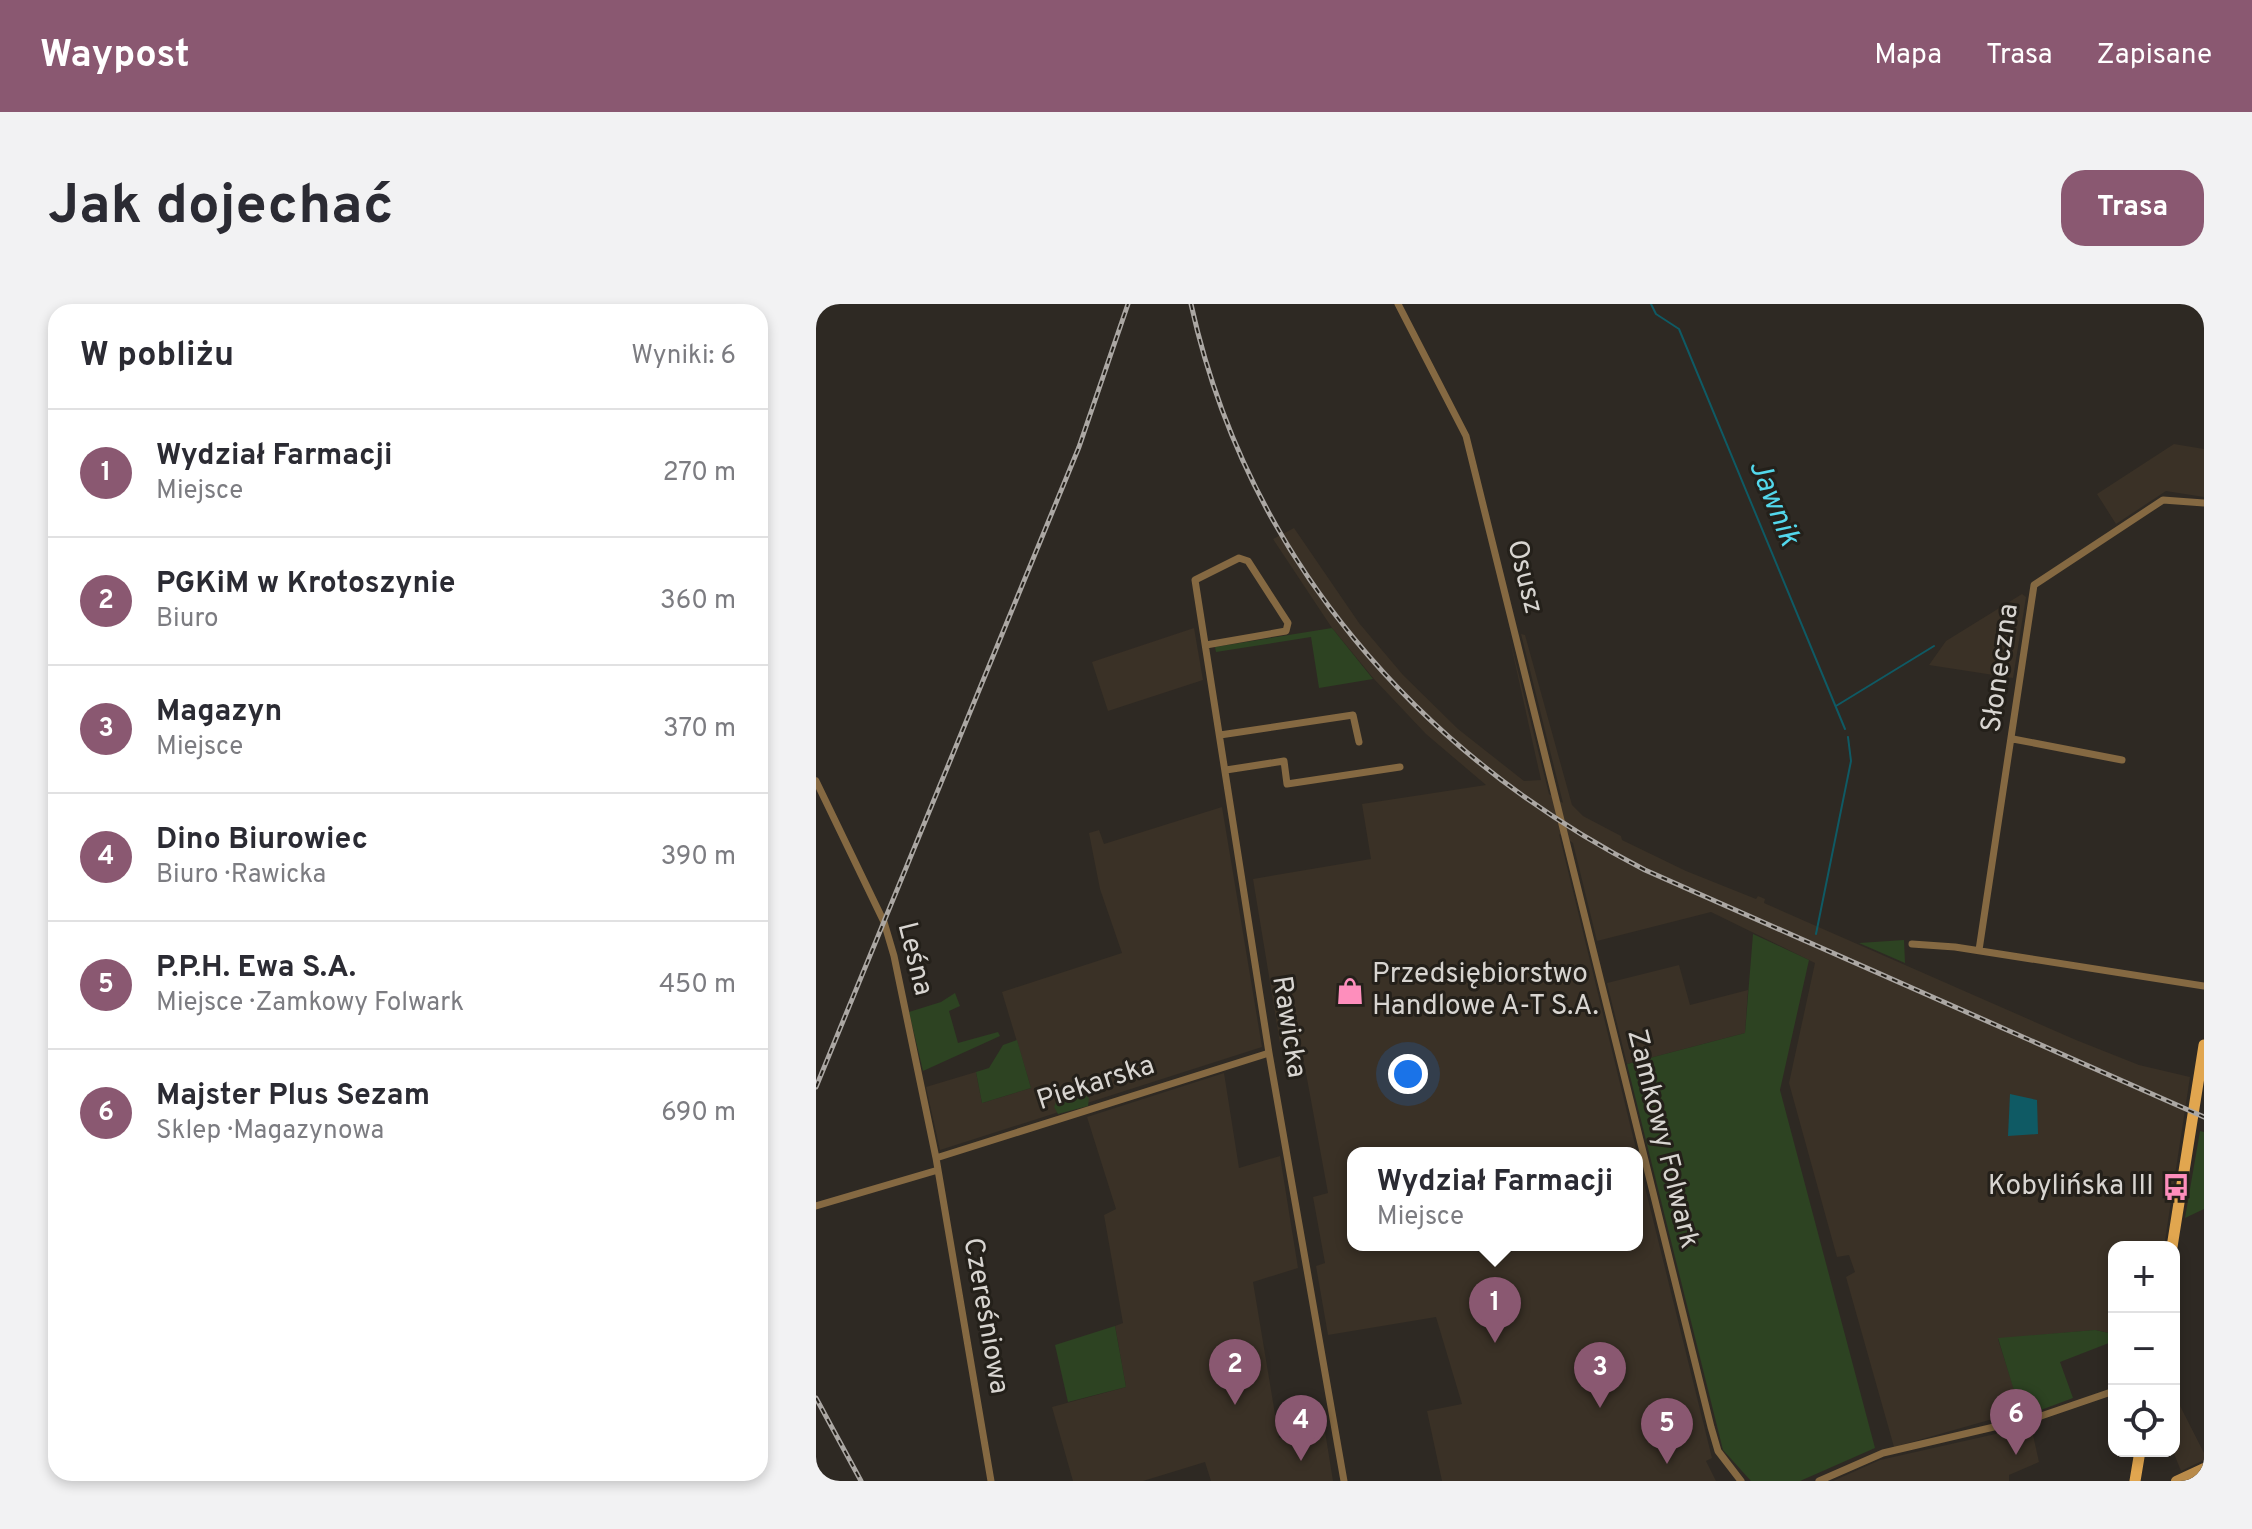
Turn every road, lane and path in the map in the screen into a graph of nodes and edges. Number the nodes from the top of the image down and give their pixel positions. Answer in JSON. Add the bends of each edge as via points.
{"nodes":[{"id":1,"x":1398,"y":304,"type":"edge"},
{"id":2,"x":2204,"y":503,"type":"edge"},
{"id":3,"x":1206,"y":645,"type":"junction"},
{"id":4,"x":1220,"y":735,"type":"junction"},
{"id":5,"x":2013,"y":739,"type":"junction"},
{"id":6,"x":1359,"y":742,"type":"dead end"},
{"id":7,"x":2122,"y":760,"type":"dead end"},
{"id":8,"x":1400,"y":767,"type":"dead end"},
{"id":9,"x":1226,"y":770,"type":"junction"},
{"id":10,"x":816,"y":781,"type":"edge"},
{"id":11,"x":820,"y":798,"type":"edge"},
{"id":12,"x":1556,"y":801,"type":"joint"},
{"id":13,"x":1912,"y":944,"type":"dead end"},
{"id":14,"x":1979,"y":950,"type":"junction"},
{"id":15,"x":2204,"y":986,"type":"edge"},
{"id":16,"x":2204,"y":1045,"type":"edge"},
{"id":17,"x":1269,"y":1053,"type":"junction"},
{"id":18,"x":1642,"y":1147,"type":"edge"},
{"id":19,"x":1643,"y":1152,"type":"edge"},
{"id":20,"x":936,"y":1158,"type":"junction"},
{"id":21,"x":938,"y":1170,"type":"junction"},
{"id":22,"x":816,"y":1206,"type":"edge"},
{"id":23,"x":2173,"y":1241,"type":"edge"},
{"id":24,"x":2108,"y":1393,"type":"edge"},
{"id":25,"x":2139,"y":1457,"type":"edge"},
{"id":26,"x":2204,"y":1468,"type":"edge"},
{"id":27,"x":991,"y":1481,"type":"edge"},
{"id":28,"x":1344,"y":1481,"type":"edge"},
{"id":29,"x":1741,"y":1481,"type":"edge"},
{"id":30,"x":1819,"y":1481,"type":"edge"},
{"id":31,"x":2135,"y":1481,"type":"edge"},
{"id":32,"x":2176,"y":1481,"type":"edge"}],
"edges":[{"from":1,"to":12,"type":"street","name":"Osusz","via":[[1466,436]]},
{"from":2,"to":5,"type":"street","name":"Słoneczna","via":[[2163,500],[2037,581]]},
{"from":3,"to":3,"type":"street","name":"Rawicka","via":[[1195,580],[1239,558],[1248,561],[1288,623],[1286,631]]},
{"from":3,"to":4,"type":"street","name":"Rawicka"},
{"from":4,"to":6,"type":"street","via":[[1353,715]]},
{"from":4,"to":9,"type":"street","name":"Rawicka"},
{"from":5,"to":7,"type":"street"},
{"from":5,"to":14,"type":"street","name":"Słoneczna"},
{"from":8,"to":9,"type":"street","via":[[1287,784],[1284,761]]},
{"from":9,"to":17,"type":"street","name":"Rawicka"},
{"from":10,"to":11,"type":"street","name":"Leśna"},
{"from":11,"to":20,"type":"street","name":"Leśna","via":[[889,936]]},
{"from":12,"to":18,"type":"street","name":"Zamkowy Folwark"},
{"from":13,"to":14,"type":"street"},
{"from":14,"to":15,"type":"street"},
{"from":16,"to":23,"type":"main road"},
{"from":17,"to":20,"type":"street","name":"Piekarska"},
{"from":17,"to":28,"type":"street","name":"Rawicka"},
{"from":19,"to":29,"type":"street","name":"Zamkowy Folwark","via":[[1718,1451]]},
{"from":20,"to":21,"type":"street","name":"Czereśniowa"},
{"from":21,"to":22,"type":"street"},
{"from":21,"to":27,"type":"street","name":"Czereśniowa"},
{"from":24,"to":30,"type":"street","via":[[2041,1416],[1883,1453]]},
{"from":25,"to":31,"type":"main road"},
{"from":26,"to":32,"type":"street"}]}
